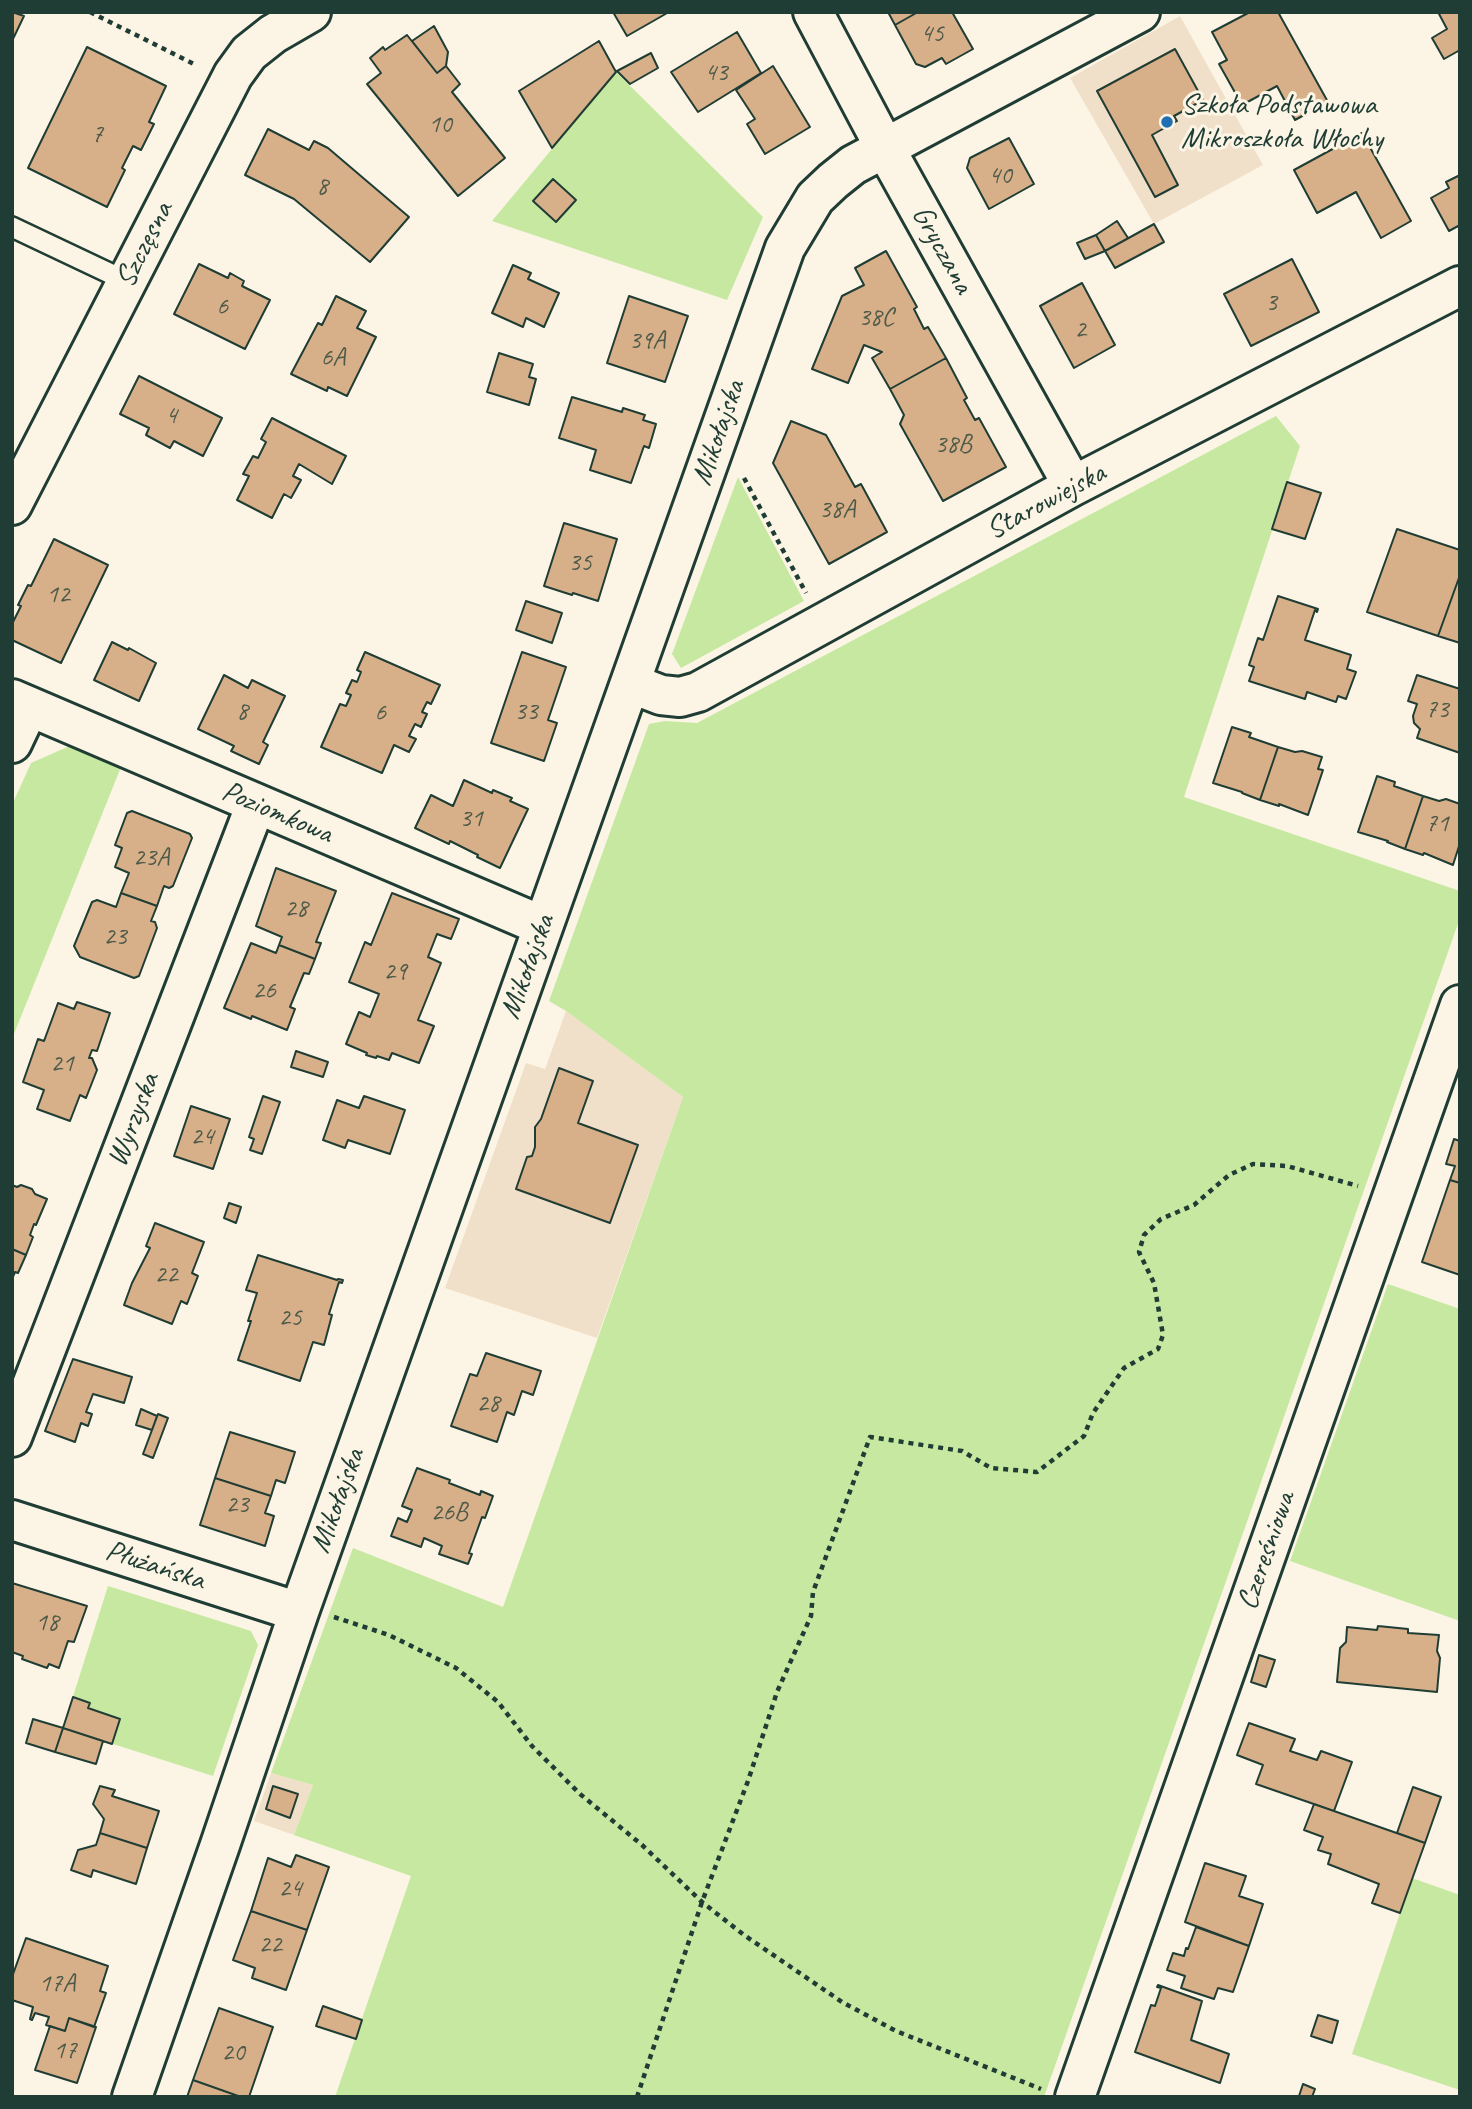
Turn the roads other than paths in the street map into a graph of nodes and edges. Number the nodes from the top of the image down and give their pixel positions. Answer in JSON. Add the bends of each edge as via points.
{"nodes":[{"id":1,"x":312,"y":12,"type":"edge"},
{"id":2,"x":813,"y":12,"type":"edge"},
{"id":3,"x":1140,"y":12,"type":"edge"},
{"id":4,"x":885,"y":149,"type":"junction"},
{"id":5,"x":12,"y":227,"type":"edge"},
{"id":6,"x":126,"y":281,"type":"junction"},
{"id":7,"x":1460,"y":286,"type":"edge"},
{"id":8,"x":1073,"y":486,"type":"junction"},
{"id":9,"x":12,"y":505,"type":"edge"},
{"id":10,"x":630,"y":683,"type":"junction"},
{"id":11,"x":21,"y":703,"type":"edge"},
{"id":12,"x":12,"y":743,"type":"edge"},
{"id":13,"x":256,"y":804,"type":"junction"},
{"id":14,"x":543,"y":926,"type":"junction"},
{"id":15,"x":1460,"y":1005,"type":"edge"},
{"id":16,"x":12,"y":1437,"type":"edge"},
{"id":17,"x":12,"y":1520,"type":"edge"},
{"id":18,"x":299,"y":1612,"type":"junction"},
{"id":19,"x":1062,"y":2094,"type":"edge"},
{"id":20,"x":132,"y":2097,"type":"edge"}],
"edges":[{"from":1,"to":6,"type":"street","name":"Szczęsna","via":[[273,34],[233,75]]},
{"from":2,"to":4,"type":"street","name":"Gryczana"},
{"from":3,"to":4,"type":"street","name":"Mikołajska"},
{"from":4,"to":8,"type":"street","name":"Gryczana"},
{"from":4,"to":10,"type":"street","name":"Mikołajska","via":[[832,181],[815,198],[785,248]]},
{"from":5,"to":6,"type":"lane"},
{"from":6,"to":9,"type":"street","name":"Szczęsna"},
{"from":7,"to":8,"type":"street","name":"Starowiejska"},
{"from":8,"to":10,"type":"street","name":"Starowiejska","via":[[698,692],[680,697],[661,695]]},
{"from":10,"to":14,"type":"street","name":"Mikołajska"},
{"from":11,"to":12,"type":"street"},
{"from":11,"to":13,"type":"street","name":"Poziomkowa"},
{"from":13,"to":14,"type":"street","name":"Poziomkowa"},
{"from":13,"to":16,"type":"street","name":"Wyrzyska"},
{"from":14,"to":18,"type":"street","name":"Mikołajska"},
{"from":15,"to":19,"type":"street","name":"Czereśniowa"},
{"from":17,"to":18,"type":"street","name":"Płużańska"},
{"from":18,"to":20,"type":"street","name":"Mikołajska"}]}
